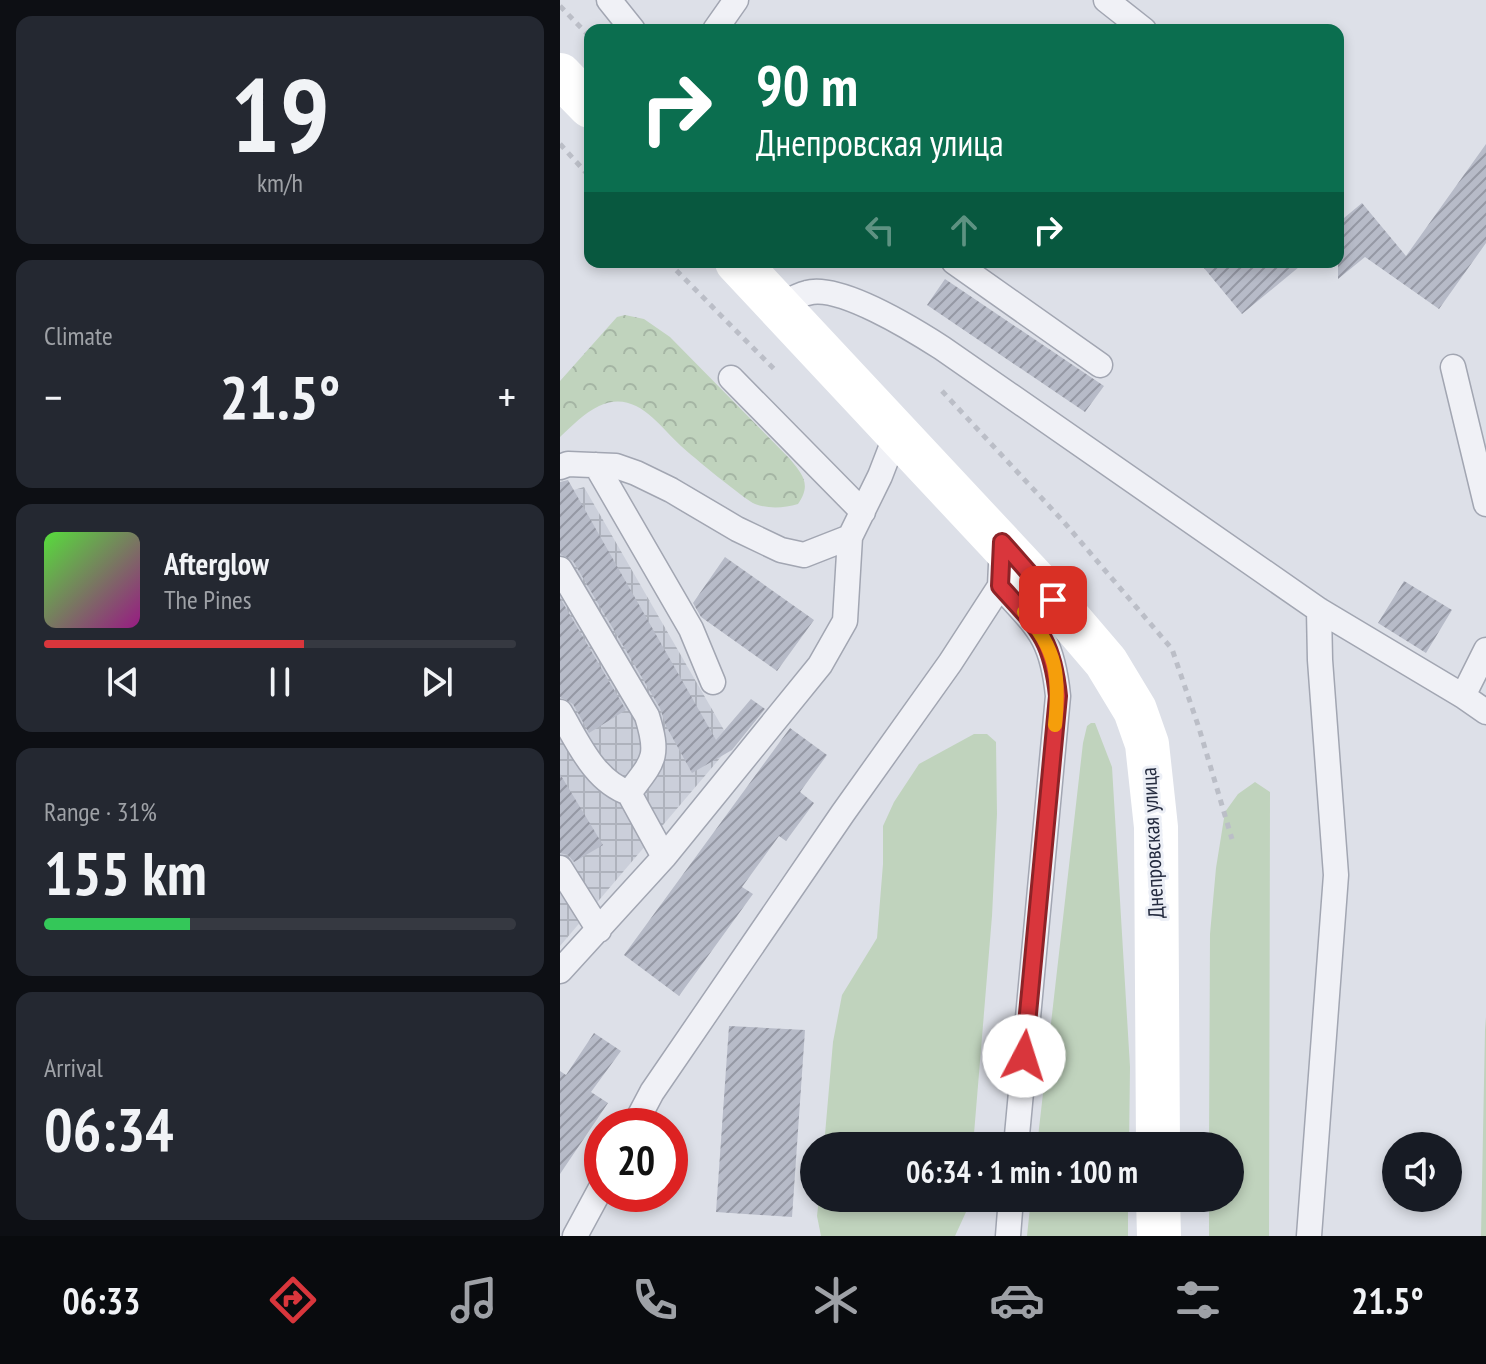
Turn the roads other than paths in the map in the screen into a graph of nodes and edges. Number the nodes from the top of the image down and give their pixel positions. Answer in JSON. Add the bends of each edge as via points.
{"nodes":[{"id":1,"x":609,"y":0,"type":"edge"},
{"id":2,"x":736,"y":0,"type":"edge"},
{"id":3,"x":1106,"y":0,"type":"edge"},
{"id":4,"x":628,"y":24,"type":"edge"},
{"id":5,"x":719,"y":24,"type":"edge"},
{"id":6,"x":1136,"y":24,"type":"edge"},
{"id":7,"x":560,"y":75,"type":"edge"},
{"id":8,"x":584,"y":100,"type":"edge"},
{"id":9,"x":743,"y":268,"type":"edge"},
{"id":10,"x":963,"y":268,"type":"edge"},
{"id":11,"x":779,"y":307,"type":"junction"},
{"id":12,"x":1100,"y":365,"type":"dead end"},
{"id":13,"x":1453,"y":367,"type":"dead end"},
{"id":14,"x":731,"y":378,"type":"dead end"},
{"id":15,"x":897,"y":432,"type":"junction"},
{"id":16,"x":596,"y":465,"type":"junction"},
{"id":17,"x":560,"y":467,"type":"edge"},
{"id":18,"x":1486,"y":504,"type":"edge"},
{"id":19,"x":863,"y":512,"type":"junction"},
{"id":20,"x":850,"y":537,"type":"junction"},
{"id":21,"x":1002,"y":542,"type":"junction"},
{"id":22,"x":560,"y":569,"type":"edge"},
{"id":23,"x":1000,"y":586,"type":"junction"},
{"id":24,"x":1319,"y":610,"type":"junction"},
{"id":25,"x":1486,"y":650,"type":"edge"},
{"id":26,"x":713,"y":682,"type":"dead end"},
{"id":27,"x":1463,"y":696,"type":"junction"},
{"id":28,"x":560,"y":712,"type":"edge"},
{"id":29,"x":1486,"y":712,"type":"edge"},
{"id":30,"x":629,"y":793,"type":"junction"},
{"id":31,"x":664,"y":857,"type":"junction"},
{"id":32,"x":560,"y":868,"type":"edge"},
{"id":33,"x":599,"y":930,"type":"junction"},
{"id":34,"x":560,"y":971,"type":"edge"},
{"id":35,"x":644,"y":1108,"type":"edge"},
{"id":36,"x":1017,"y":1132,"type":"edge"},
{"id":37,"x":1158,"y":1132,"type":"edge"},
{"id":38,"x":588,"y":1212,"type":"edge"},
{"id":39,"x":1010,"y":1212,"type":"edge"},
{"id":40,"x":1158,"y":1212,"type":"edge"},
{"id":41,"x":575,"y":1236,"type":"edge"},
{"id":42,"x":1008,"y":1236,"type":"edge"},
{"id":43,"x":1159,"y":1236,"type":"edge"},
{"id":44,"x":1309,"y":1236,"type":"edge"}],
"edges":[{"from":1,"to":4,"type":"lane"},
{"from":2,"to":5,"type":"lane"},
{"from":3,"to":6,"type":"lane"},
{"from":7,"to":8,"type":"main road"},
{"from":9,"to":11,"type":"main road","name":"Днепровская улица"},
{"from":10,"to":12,"type":"lane"},
{"from":11,"to":15,"type":"main road","name":"Днепровская улица"},
{"from":11,"to":24,"type":"lane","via":[[808,292],[831,292],[906,326]]},
{"from":13,"to":18,"type":"lane"},
{"from":14,"to":19,"type":"lane"},
{"from":15,"to":19,"type":"lane"},
{"from":15,"to":21,"type":"main road","name":"Днепровская улица"},
{"from":16,"to":17,"type":"lane"},
{"from":16,"to":20,"type":"lane","via":[[636,473],[781,550],[804,555]]},
{"from":16,"to":26,"type":"lane","via":[[691,629]]},
{"from":19,"to":20,"type":"lane"},
{"from":20,"to":31,"type":"lane","via":[[848,597],[839,634],[820,665]]},
{"from":21,"to":23,"type":"lane"},
{"from":21,"to":37,"type":"main road","name":"Днепровская улица","via":[[1106,662],[1135,710],[1147,744],[1156,827]]},
{"from":22,"to":30,"type":"lane","via":[[647,716],[655,742],[651,764]]},
{"from":23,"to":35,"type":"lane"},
{"from":23,"to":36,"type":"lane","via":[[1042,633],[1055,665],[1058,696]]},
{"from":24,"to":27,"type":"lane"},
{"from":24,"to":44,"type":"lane","via":[[1336,875]]},
{"from":25,"to":27,"type":"lane"},
{"from":27,"to":29,"type":"lane"},
{"from":28,"to":30,"type":"lane","via":[[596,771],[614,788]]},
{"from":30,"to":31,"type":"lane"},
{"from":31,"to":33,"type":"lane"},
{"from":32,"to":33,"type":"lane"},
{"from":33,"to":34,"type":"lane"},
{"from":38,"to":41,"type":"lane"},
{"from":39,"to":42,"type":"lane"},
{"from":40,"to":43,"type":"main road"}]}
